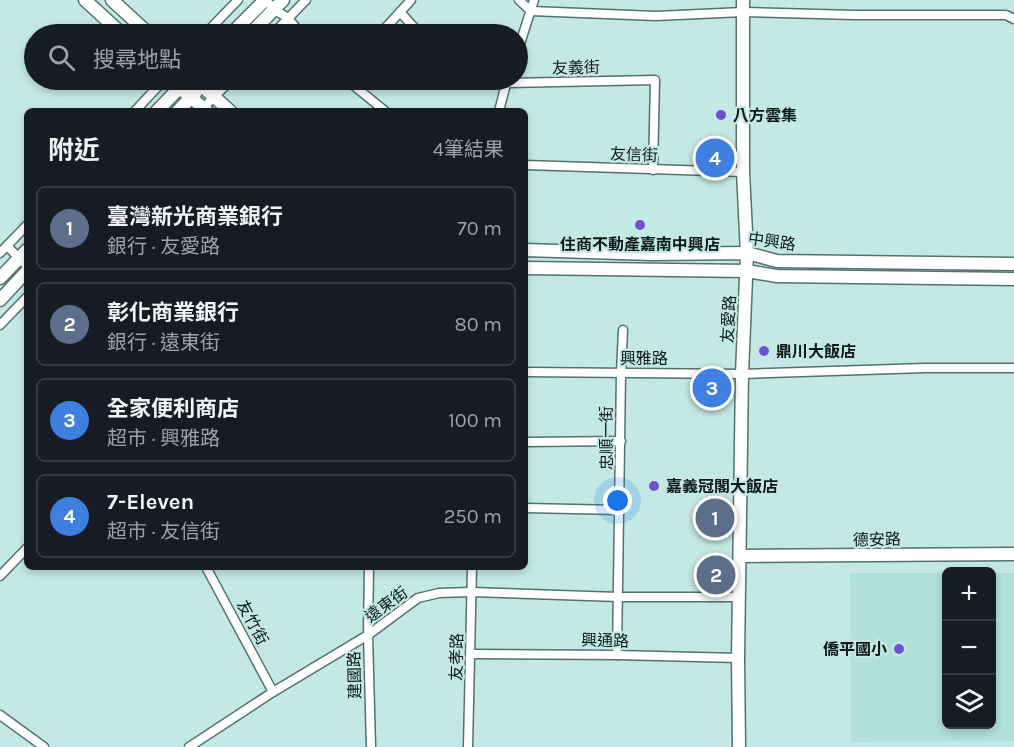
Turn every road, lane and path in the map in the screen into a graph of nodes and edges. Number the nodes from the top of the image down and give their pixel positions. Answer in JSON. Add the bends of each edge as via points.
{"nodes":[{"id":1,"x":85,"y":0,"type":"edge"},
{"id":2,"x":112,"y":0,"type":"edge"},
{"id":3,"x":238,"y":0,"type":"edge"},
{"id":4,"x":265,"y":0,"type":"edge"},
{"id":5,"x":283,"y":0,"type":"edge"},
{"id":6,"x":306,"y":0,"type":"edge"},
{"id":7,"x":411,"y":0,"type":"edge"},
{"id":8,"x":519,"y":0,"type":"edge"},
{"id":9,"x":534,"y":0,"type":"edge"},
{"id":10,"x":743,"y":6,"type":"edge"},
{"id":11,"x":275,"y":10,"type":"junction"},
{"id":12,"x":531,"y":11,"type":"junction"},
{"id":13,"x":400,"y":12,"type":"junction"},
{"id":14,"x":288,"y":18,"type":"junction"},
{"id":15,"x":1014,"y":19,"type":"edge"},
{"id":16,"x":111,"y":24,"type":"edge"},
{"id":17,"x":138,"y":24,"type":"edge"},
{"id":18,"x":215,"y":24,"type":"edge"},
{"id":19,"x":241,"y":24,"type":"edge"},
{"id":20,"x":260,"y":24,"type":"edge"},
{"id":21,"x":282,"y":24,"type":"edge"},
{"id":22,"x":293,"y":24,"type":"edge"},
{"id":23,"x":389,"y":24,"type":"edge"},
{"id":24,"x":411,"y":24,"type":"edge"},
{"id":25,"x":527,"y":24,"type":"edge"},
{"id":26,"x":528,"y":81,"type":"edge"},
{"id":27,"x":155,"y":90,"type":"edge"},
{"id":28,"x":173,"y":90,"type":"edge"},
{"id":29,"x":185,"y":90,"type":"edge"},
{"id":30,"x":195,"y":90,"type":"edge"},
{"id":31,"x":208,"y":90,"type":"edge"},
{"id":32,"x":221,"y":90,"type":"edge"},
{"id":33,"x":359,"y":90,"type":"edge"},
{"id":34,"x":503,"y":90,"type":"edge"},
{"id":35,"x":190,"y":97,"type":"junction"},
{"id":36,"x":214,"y":97,"type":"junction"},
{"id":37,"x":138,"y":108,"type":"edge"},
{"id":38,"x":159,"y":108,"type":"edge"},
{"id":39,"x":181,"y":108,"type":"edge"},
{"id":40,"x":201,"y":108,"type":"edge"},
{"id":41,"x":205,"y":108,"type":"edge"},
{"id":42,"x":227,"y":108,"type":"edge"},
{"id":43,"x":381,"y":108,"type":"edge"},
{"id":44,"x":500,"y":108,"type":"edge"},
{"id":45,"x":528,"y":165,"type":"edge"},
{"id":46,"x":653,"y":170,"type":"junction"},
{"id":47,"x":743,"y":172,"type":"junction"},
{"id":48,"x":24,"y":228,"type":"edge"},
{"id":49,"x":7,"y":246,"type":"junction"},
{"id":50,"x":528,"y":250,"type":"edge"},
{"id":51,"x":0,"y":253,"type":"edge"},
{"id":52,"x":747,"y":253,"type":"junction"},
{"id":53,"x":24,"y":258,"type":"edge"},
{"id":54,"x":1014,"y":264,"type":"edge"},
{"id":55,"x":528,"y":268,"type":"edge"},
{"id":56,"x":747,"y":272,"type":"junction"},
{"id":57,"x":24,"y":274,"type":"edge"},
{"id":58,"x":0,"y":278,"type":"edge"},
{"id":59,"x":1014,"y":279,"type":"edge"},
{"id":60,"x":0,"y":300,"type":"edge"},
{"id":61,"x":24,"y":300,"type":"edge"},
{"id":62,"x":0,"y":325,"type":"edge"},
{"id":63,"x":623,"y":330,"type":"dead end"},
{"id":64,"x":1014,"y":368,"type":"edge"},
{"id":65,"x":528,"y":372,"type":"edge"},
{"id":66,"x":621,"y":373,"type":"junction"},
{"id":67,"x":742,"y":374,"type":"junction"},
{"id":68,"x":621,"y":441,"type":"junction"},
{"id":69,"x":528,"y":442,"type":"edge"},
{"id":70,"x":528,"y":508,"type":"edge"},
{"id":71,"x":620,"y":510,"type":"junction"},
{"id":72,"x":24,"y":551,"type":"edge"},
{"id":73,"x":1014,"y":554,"type":"edge"},
{"id":74,"x":741,"y":556,"type":"junction"},
{"id":75,"x":208,"y":570,"type":"edge"},
{"id":76,"x":369,"y":570,"type":"edge"},
{"id":77,"x":472,"y":570,"type":"edge"},
{"id":78,"x":0,"y":576,"type":"edge"},
{"id":79,"x":471,"y":592,"type":"junction"},
{"id":80,"x":618,"y":597,"type":"junction"},
{"id":81,"x":740,"y":597,"type":"junction"},
{"id":82,"x":368,"y":635,"type":"junction"},
{"id":83,"x":471,"y":654,"type":"junction"},
{"id":84,"x":617,"y":654,"type":"junction"},
{"id":85,"x":738,"y":658,"type":"junction"},
{"id":86,"x":273,"y":692,"type":"junction"},
{"id":87,"x":0,"y":715,"type":"edge"},
{"id":88,"x":44,"y":747,"type":"edge"},
{"id":89,"x":189,"y":747,"type":"edge"},
{"id":90,"x":371,"y":747,"type":"edge"},
{"id":91,"x":468,"y":747,"type":"edge"},
{"id":92,"x":739,"y":747,"type":"edge"}],
"edges":[{"from":1,"to":16,"type":"street"},
{"from":2,"to":17,"type":"street"},
{"from":3,"to":18,"type":"street"},
{"from":4,"to":11,"type":"street"},
{"from":4,"to":19,"type":"street"},
{"from":5,"to":11,"type":"street"},
{"from":6,"to":14,"type":"street"},
{"from":7,"to":13,"type":"street"},
{"from":8,"to":12,"type":"street"},
{"from":9,"to":12,"type":"street"},
{"from":10,"to":12,"type":"street","via":[[656,16]]},
{"from":10,"to":15,"type":"street","via":[[854,15],[1006,15]]},
{"from":10,"to":47,"type":"street","name":"友愛路"},
{"from":11,"to":14,"type":"street"},
{"from":11,"to":20,"type":"street"},
{"from":12,"to":25,"type":"street"},
{"from":13,"to":23,"type":"street"},
{"from":13,"to":24,"type":"street"},
{"from":14,"to":21,"type":"street"},
{"from":14,"to":22,"type":"street"},
{"from":26,"to":46,"type":"street","name":"友義街","via":[[655,80]]},
{"from":27,"to":37,"type":"street"},
{"from":28,"to":38,"type":"street"},
{"from":29,"to":35,"type":"street"},
{"from":30,"to":35,"type":"street"},
{"from":31,"to":36,"type":"street"},
{"from":32,"to":36,"type":"street"},
{"from":33,"to":43,"type":"street"},
{"from":34,"to":44,"type":"street"},
{"from":35,"to":39,"type":"street"},
{"from":35,"to":40,"type":"street"},
{"from":36,"to":41,"type":"street"},
{"from":36,"to":42,"type":"street"},
{"from":45,"to":46,"type":"street","name":"友信街"},
{"from":46,"to":47,"type":"street","name":"友信街"},
{"from":47,"to":52,"type":"street","name":"友愛路"},
{"from":48,"to":49,"type":"street"},
{"from":49,"to":51,"type":"street"},
{"from":49,"to":53,"type":"street"},
{"from":50,"to":52,"type":"street","name":"中興路"},
{"from":52,"to":54,"type":"street","name":"中興路","via":[[777,261]]},
{"from":52,"to":56,"type":"street","name":"友愛路"},
{"from":53,"to":58,"type":"street"},
{"from":55,"to":56,"type":"street","name":"中興路"},
{"from":56,"to":59,"type":"street","name":"中興路","via":[[777,276]]},
{"from":56,"to":67,"type":"street","name":"友愛路"},
{"from":57,"to":60,"type":"street"},
{"from":61,"to":62,"type":"street"},
{"from":63,"to":66,"type":"street","name":"忠順一街"},
{"from":64,"to":67,"type":"street","name":"興雅路"},
{"from":65,"to":66,"type":"street","name":"興雅路"},
{"from":66,"to":67,"type":"street","name":"興雅路"},
{"from":66,"to":68,"type":"street","name":"忠順一街"},
{"from":67,"to":74,"type":"street","name":"友愛路"},
{"from":68,"to":69,"type":"street"},
{"from":68,"to":71,"type":"street","name":"忠順一街"},
{"from":70,"to":71,"type":"street"},
{"from":71,"to":80,"type":"street","name":"忠順一街"},
{"from":72,"to":78,"type":"street"},
{"from":73,"to":74,"type":"street","name":"德安路"},
{"from":74,"to":81,"type":"street","name":"友愛路"},
{"from":75,"to":86,"type":"street","name":"友竹街"},
{"from":76,"to":82,"type":"street","name":"建國路"},
{"from":77,"to":79,"type":"street","name":"友孝路"},
{"from":79,"to":80,"type":"street","name":"遠東街"},
{"from":79,"to":82,"type":"street","name":"遠東街","via":[[418,598]]},
{"from":79,"to":83,"type":"street","name":"友孝路"},
{"from":80,"to":81,"type":"street","name":"遠東街"},
{"from":80,"to":84,"type":"street","name":"忠順一街"},
{"from":81,"to":85,"type":"street","name":"友愛路"},
{"from":82,"to":86,"type":"street","name":"遠東街"},
{"from":82,"to":90,"type":"street","name":"建國路"},
{"from":83,"to":84,"type":"street","name":"興通路"},
{"from":83,"to":91,"type":"street","name":"友孝路"},
{"from":84,"to":85,"type":"street","name":"興通路"},
{"from":85,"to":92,"type":"street","name":"友愛路"},
{"from":86,"to":89,"type":"street","name":"遠東街"},
{"from":87,"to":88,"type":"street"}]}
